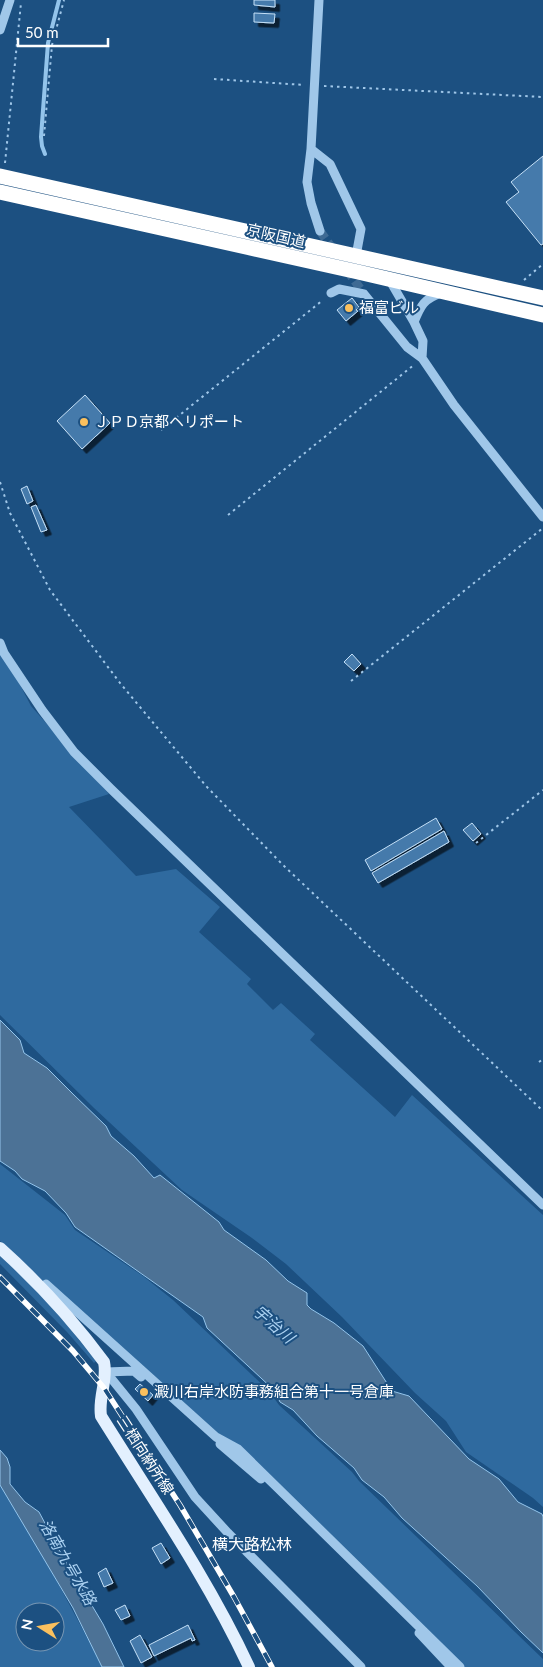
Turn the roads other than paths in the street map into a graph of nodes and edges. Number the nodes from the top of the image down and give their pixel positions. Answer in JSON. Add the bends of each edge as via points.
{"nodes":[{"id":1,"x":10,"y":0,"type":"edge"},
{"id":2,"x":319,"y":0,"type":"edge"},
{"id":3,"x":0,"y":30,"type":"edge"},
{"id":4,"x":311,"y":149,"type":"junction"},
{"id":5,"x":1,"y":182,"type":"edge"},
{"id":6,"x":320,"y":231,"type":"tunnel mouth"},
{"id":7,"x":356,"y":256,"type":"junction"},
{"id":8,"x":389,"y":279,"type":"junction"},
{"id":9,"x":443,"y":292,"type":"junction"},
{"id":10,"x":331,"y":294,"type":"road end"},
{"id":11,"x":543,"y":298,"type":"edge"},
{"id":12,"x":543,"y":315,"type":"edge"},
{"id":13,"x":414,"y":322,"type":"junction"},
{"id":14,"x":422,"y":358,"type":"junction"},
{"id":15,"x":543,"y":517,"type":"edge"},
{"id":16,"x":0,"y":643,"type":"edge"},
{"id":17,"x":543,"y":1204,"type":"edge"},
{"id":18,"x":0,"y":1241,"type":"edge"},
{"id":19,"x":0,"y":1248,"type":"edge"},
{"id":20,"x":132,"y":1362,"type":"junction"},
{"id":21,"x":106,"y":1372,"type":"junction"},
{"id":22,"x":249,"y":1667,"type":"edge"},
{"id":23,"x":361,"y":1667,"type":"edge"},
{"id":24,"x":451,"y":1667,"type":"edge"},
{"id":25,"x":460,"y":1667,"type":"edge"}],
"edges":[{"from":1,"to":3,"type":"street"},
{"from":2,"to":4,"type":"street"},
{"from":4,"to":6,"type":"street","via":[[308,182]]},
{"from":4,"to":7,"type":"street","via":[[330,164],[361,229]]},
{"from":5,"to":7,"type":"highway","name":"京阪国道"},
{"from":5,"to":8,"type":"highway","name":"京阪国道"},
{"from":7,"to":11,"type":"highway","name":"京阪国道"},
{"from":8,"to":9,"type":"highway","name":"京阪国道"},
{"from":8,"to":13,"type":"street"},
{"from":9,"to":12,"type":"highway","name":"京阪国道"},
{"from":9,"to":13,"type":"street","via":[[428,298],[419,308]]},
{"from":10,"to":14,"type":"street","via":[[340,289],[364,294],[407,347]]},
{"from":13,"to":14,"type":"street","via":[[423,341]]},
{"from":14,"to":15,"type":"street","via":[[454,405]]},
{"from":16,"to":17,"type":"street","via":[[42,710],[80,758]]},
{"from":18,"to":20,"type":"street"},
{"from":19,"to":21,"type":"main road","via":[[56,1302],[104,1362]]},
{"from":20,"to":21,"type":"street"},
{"from":20,"to":25,"type":"street","via":[[216,1437],[238,1449]]},
{"from":21,"to":22,"type":"main road","name":"三栖向納所線","via":[[101,1416],[187,1553]]},
{"from":21,"to":23,"type":"street","via":[[136,1409],[195,1497]]},
{"from":21,"to":24,"type":"street","via":[[134,1371],[214,1439],[285,1500]]}]}
